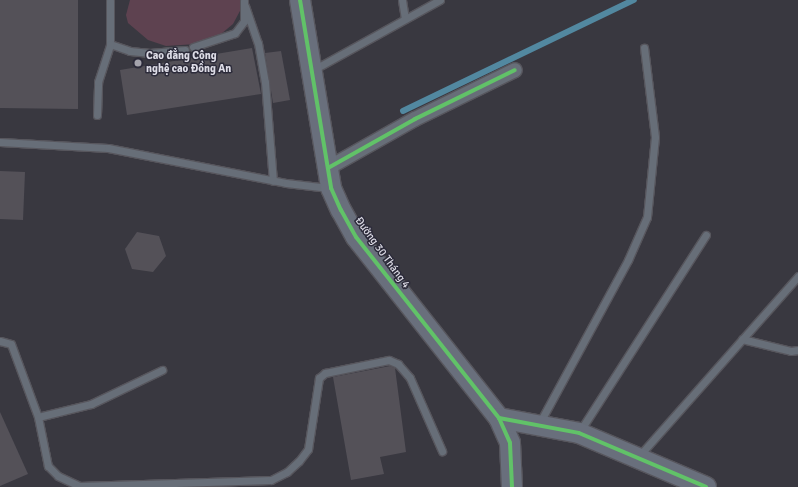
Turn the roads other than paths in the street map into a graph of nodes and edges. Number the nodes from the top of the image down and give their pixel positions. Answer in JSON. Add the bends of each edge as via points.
{"nodes":[{"id":1,"x":110,"y":0,"type":"edge"},
{"id":2,"x":300,"y":0,"type":"edge"},
{"id":3,"x":402,"y":0,"type":"edge"},
{"id":4,"x":440,"y":0,"type":"edge"},
{"id":5,"x":244,"y":3,"type":"edge"},
{"id":6,"x":405,"y":19,"type":"junction"},
{"id":7,"x":110,"y":44,"type":"junction"},
{"id":8,"x":194,"y":47,"type":"dead end"},
{"id":9,"x":644,"y":48,"type":"dead end"},
{"id":10,"x":184,"y":50,"type":"dead end"},
{"id":11,"x":515,"y":70,"type":"dead end"},
{"id":12,"x":312,"y":71,"type":"junction"},
{"id":13,"x":97,"y":115,"type":"dead end"},
{"id":14,"x":0,"y":142,"type":"edge"},
{"id":15,"x":328,"y":168,"type":"junction"},
{"id":16,"x":273,"y":181,"type":"junction"},
{"id":17,"x":331,"y":188,"type":"junction"},
{"id":18,"x":706,"y":235,"type":"dead end"},
{"id":19,"x":798,"y":276,"type":"edge"},
{"id":20,"x":742,"y":339,"type":"junction"},
{"id":21,"x":0,"y":341,"type":"edge"},
{"id":22,"x":798,"y":350,"type":"edge"},
{"id":23,"x":162,"y":370,"type":"dead end"},
{"id":24,"x":38,"y":417,"type":"junction"},
{"id":25,"x":499,"y":418,"type":"junction"},
{"id":26,"x":538,"y":426,"type":"junction"},
{"id":27,"x":579,"y":433,"type":"junction"},
{"id":28,"x":442,"y":451,"type":"dead end"},
{"id":29,"x":638,"y":457,"type":"junction"},
{"id":30,"x":512,"y":487,"type":"edge"},
{"id":31,"x":706,"y":487,"type":"edge"}],
"edges":[{"from":1,"to":7,"type":"lane"},
{"from":2,"to":12,"type":"street","name":"Đường 30 Tháng 4"},
{"from":3,"to":6,"type":"lane"},
{"from":4,"to":6,"type":"lane"},
{"from":5,"to":8,"type":"lane","via":[[244,21],[235,33]]},
{"from":5,"to":16,"type":"lane","via":[[258,43],[262,66]]},
{"from":6,"to":12,"type":"lane"},
{"from":7,"to":10,"type":"lane","via":[[130,51],[150,53]]},
{"from":7,"to":13,"type":"lane","via":[[98,82]]},
{"from":9,"to":26,"type":"lane","via":[[655,137],[647,217],[628,260]]},
{"from":11,"to":15,"type":"street","via":[[415,119]]},
{"from":12,"to":15,"type":"street","name":"Đường 30 Tháng 4"},
{"from":14,"to":16,"type":"lane","via":[[108,148]]},
{"from":15,"to":17,"type":"street","name":"Đường 30 Tháng 4"},
{"from":16,"to":17,"type":"lane"},
{"from":17,"to":25,"type":"street","name":"Đường 30 Tháng 4","via":[[356,237]]},
{"from":18,"to":27,"type":"lane"},
{"from":19,"to":20,"type":"lane"},
{"from":20,"to":22,"type":"lane","via":[[791,351]]},
{"from":20,"to":29,"type":"lane"},
{"from":21,"to":24,"type":"lane","via":[[11,344]]},
{"from":23,"to":24,"type":"lane","via":[[91,404]]},
{"from":24,"to":28,"type":"lane","via":[[48,466],[58,476],[79,486],[271,480],[287,472],[300,461],[308,449],[319,378],[325,373],[389,360],[398,364],[410,378]]},
{"from":25,"to":26,"type":"street"},
{"from":25,"to":30,"type":"street","name":"Đường 30 Tháng 4","via":[[510,444]]},
{"from":26,"to":27,"type":"street"},
{"from":27,"to":29,"type":"street"},
{"from":29,"to":31,"type":"street"}]}
